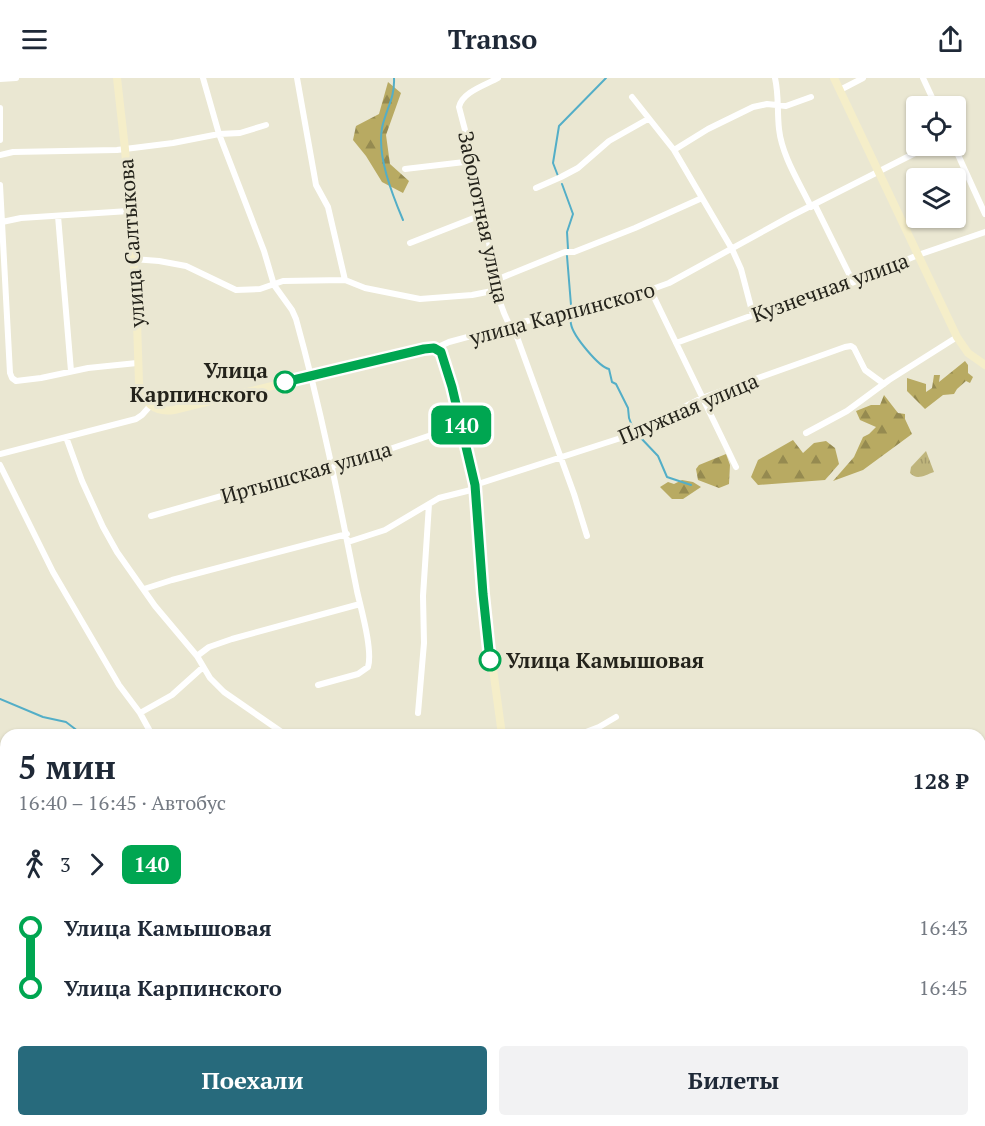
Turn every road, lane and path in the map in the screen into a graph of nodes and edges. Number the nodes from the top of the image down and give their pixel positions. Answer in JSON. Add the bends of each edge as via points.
{"nodes":[{"id":1,"x":16,"y":78,"type":"edge"},
{"id":2,"x":117,"y":78,"type":"edge"},
{"id":3,"x":203,"y":78,"type":"edge"},
{"id":4,"x":297,"y":78,"type":"edge"},
{"id":5,"x":498,"y":78,"type":"edge"},
{"id":6,"x":775,"y":78,"type":"edge"},
{"id":7,"x":834,"y":78,"type":"edge"},
{"id":8,"x":863,"y":78,"type":"edge"},
{"id":9,"x":923,"y":78,"type":"edge"},
{"id":10,"x":0,"y":79,"type":"edge"},
{"id":11,"x":840,"y":90,"type":"junction"},
{"id":12,"x":931,"y":96,"type":"edge"},
{"id":13,"x":632,"y":97,"type":"dead end"},
{"id":14,"x":811,"y":97,"type":"dead end"},
{"id":15,"x":779,"y":106,"type":"junction"},
{"id":16,"x":0,"y":108,"type":"edge"},
{"id":17,"x":648,"y":119,"type":"junction"},
{"id":18,"x":266,"y":125,"type":"dead end"},
{"id":19,"x":219,"y":134,"type":"junction"},
{"id":20,"x":0,"y":141,"type":"edge"},
{"id":21,"x":125,"y":149,"type":"junction"},
{"id":22,"x":674,"y":150,"type":"junction"},
{"id":23,"x":0,"y":156,"type":"edge"},
{"id":24,"x":909,"y":156,"type":"edge"},
{"id":25,"x":959,"y":156,"type":"edge"},
{"id":26,"x":473,"y":161,"type":"junction"},
{"id":27,"x":405,"y":169,"type":"dead end"},
{"id":28,"x":879,"y":171,"type":"junction"},
{"id":29,"x":0,"y":185,"type":"edge"},
{"id":30,"x":536,"y":188,"type":"dead end"},
{"id":31,"x":702,"y":198,"type":"junction"},
{"id":32,"x":813,"y":206,"type":"junction"},
{"id":33,"x":129,"y":211,"type":"junction"},
{"id":34,"x":484,"y":214,"type":"junction"},
{"id":35,"x":985,"y":214,"type":"edge"},
{"id":36,"x":58,"y":216,"type":"junction"},
{"id":37,"x":2,"y":222,"type":"junction"},
{"id":38,"x":985,"y":232,"type":"edge"},
{"id":39,"x":2,"y":241,"type":"edge"},
{"id":40,"x":410,"y":243,"type":"dead end"},
{"id":41,"x":732,"y":249,"type":"junction"},
{"id":42,"x":918,"y":255,"type":"junction"},
{"id":43,"x":133,"y":259,"type":"junction"},
{"id":44,"x":345,"y":280,"type":"junction"},
{"id":45,"x":496,"y":280,"type":"junction"},
{"id":46,"x":853,"y":282,"type":"junction"},
{"id":47,"x":274,"y":285,"type":"junction"},
{"id":48,"x":498,"y":290,"type":"junction"},
{"id":49,"x":651,"y":291,"type":"junction"},
{"id":50,"x":3,"y":302,"type":"edge"},
{"id":51,"x":753,"y":315,"type":"junction"},
{"id":52,"x":509,"y":326,"type":"junction"},
{"id":53,"x":957,"y":337,"type":"junction"},
{"id":54,"x":676,"y":343,"type":"junction"},
{"id":55,"x":436,"y":348,"type":"junction"},
{"id":56,"x":137,"y":363,"type":"junction"},
{"id":57,"x":984,"y":364,"type":"edge"},
{"id":58,"x":71,"y":371,"type":"junction"},
{"id":59,"x":311,"y":376,"type":"junction"},
{"id":60,"x":884,"y":384,"type":"junction"},
{"id":61,"x":702,"y":398,"type":"junction"},
{"id":62,"x":150,"y":406,"type":"junction"},
{"id":63,"x":461,"y":425,"type":"junction"},
{"id":64,"x":806,"y":433,"type":"dead end"},
{"id":65,"x":66,"y":437,"type":"junction"},
{"id":66,"x":0,"y":454,"type":"edge"},
{"id":67,"x":561,"y":459,"type":"junction"},
{"id":68,"x":0,"y":465,"type":"edge"},
{"id":69,"x":332,"y":467,"type":"junction"},
{"id":70,"x":736,"y":467,"type":"dead end"},
{"id":71,"x":475,"y":487,"type":"junction"},
{"id":72,"x":429,"y":504,"type":"junction"},
{"id":73,"x":151,"y":516,"type":"dead end"},
{"id":74,"x":346,"y":534,"type":"junction"},
{"id":75,"x":587,"y":536,"type":"dead end"},
{"id":76,"x":348,"y":542,"type":"junction"},
{"id":77,"x":144,"y":589,"type":"junction"},
{"id":78,"x":357,"y":591,"type":"junction"},
{"id":79,"x":360,"y":604,"type":"junction"},
{"id":80,"x":349,"y":606,"type":"junction"},
{"id":81,"x":197,"y":656,"type":"junction"},
{"id":82,"x":202,"y":668,"type":"junction"},
{"id":83,"x":318,"y":685,"type":"dead end"},
{"id":84,"x":140,"y":713,"type":"junction"},
{"id":85,"x":418,"y":713,"type":"dead end"},
{"id":86,"x":616,"y":717,"type":"dead end"},
{"id":87,"x":149,"y":729,"type":"edge"},
{"id":88,"x":277,"y":729,"type":"edge"},
{"id":89,"x":501,"y":729,"type":"edge"},
{"id":90,"x":594,"y":729,"type":"edge"}],
"edges":[{"from":1,"to":10,"type":"street"},
{"from":2,"to":21,"type":"main road","name":"улица Салтыкова"},
{"from":3,"to":19,"type":"street"},
{"from":4,"to":44,"type":"street","via":[[316,185],[328,207]]},
{"from":5,"to":26,"type":"street","name":"Заболотная улица","via":[[460,100]]},
{"from":6,"to":15,"type":"street"},
{"from":7,"to":11,"type":"main road"},
{"from":8,"to":11,"type":"street"},
{"from":9,"to":12,"type":"street"},
{"from":11,"to":28,"type":"main road"},
{"from":13,"to":17,"type":"street"},
{"from":14,"to":15,"type":"street"},
{"from":15,"to":22,"type":"street","via":[[753,107]]},
{"from":15,"to":32,"type":"street","via":[[782,144]]},
{"from":16,"to":20,"type":"street"},
{"from":17,"to":22,"type":"street"},
{"from":17,"to":30,"type":"street","via":[[609,141],[578,168]]},
{"from":18,"to":19,"type":"street"},
{"from":19,"to":21,"type":"street"},
{"from":19,"to":47,"type":"street"},
{"from":21,"to":23,"type":"street","via":[[13,152]]},
{"from":21,"to":33,"type":"main road","name":"улица Салтыкова"},
{"from":22,"to":31,"type":"street"},
{"from":24,"to":28,"type":"street","name":"улица Карпинского"},
{"from":25,"to":35,"type":"street"},
{"from":26,"to":27,"type":"street"},
{"from":26,"to":34,"type":"street","name":"Заболотная улица"},
{"from":28,"to":32,"type":"street","name":"улица Карпинского"},
{"from":28,"to":42,"type":"main road"},
{"from":29,"to":37,"type":"street"},
{"from":31,"to":41,"type":"street"},
{"from":31,"to":45,"type":"street","via":[[635,228]]},
{"from":32,"to":41,"type":"street","name":"улица Карпинского"},
{"from":32,"to":46,"type":"street"},
{"from":33,"to":36,"type":"street"},
{"from":33,"to":43,"type":"main road","name":"улица Салтыкова"},
{"from":34,"to":40,"type":"street"},
{"from":34,"to":45,"type":"street","name":"Заболотная улица"},
{"from":36,"to":37,"type":"street"},
{"from":36,"to":58,"type":"street"},
{"from":37,"to":39,"type":"street"},
{"from":38,"to":42,"type":"street","name":"Кузнечная улица"},
{"from":39,"to":50,"type":"street"},
{"from":41,"to":49,"type":"street","name":"улица Карпинского"},
{"from":41,"to":51,"type":"street"},
{"from":42,"to":46,"type":"street","name":"Кузнечная улица"},
{"from":42,"to":53,"type":"main road"},
{"from":43,"to":47,"type":"street","via":[[186,266],[236,290]]},
{"from":43,"to":56,"type":"main road","name":"улица Салтыкова"},
{"from":44,"to":47,"type":"street","via":[[289,280]]},
{"from":44,"to":48,"type":"street","via":[[420,299]]},
{"from":45,"to":48,"type":"street","name":"Заболотная улица"},
{"from":46,"to":51,"type":"street","name":"Кузнечная улица"},
{"from":47,"to":59,"type":"street","via":[[296,319]]},
{"from":48,"to":52,"type":"street","name":"Заболотная улица"},
{"from":49,"to":52,"type":"street","name":"улица Карпинского"},
{"from":49,"to":54,"type":"street"},
{"from":50,"to":58,"type":"street","via":[[12,378],[16,381]]},
{"from":51,"to":54,"type":"street","name":"Кузнечная улица"},
{"from":52,"to":55,"type":"street","name":"улица Карпинского"},
{"from":52,"to":67,"type":"street","name":"Заболотная улица","via":[[517,337]]},
{"from":53,"to":57,"type":"main road","via":[[968,353]]},
{"from":53,"to":60,"type":"street"},
{"from":54,"to":61,"type":"street"},
{"from":55,"to":59,"type":"main road","name":"улица Карпинского"},
{"from":55,"to":63,"type":"main road","via":[[444,357]]},
{"from":56,"to":58,"type":"street"},
{"from":56,"to":62,"type":"main road","name":"улица Салтыкова","via":[[140,388]]},
{"from":59,"to":62,"type":"main road","name":"улица Карпинского","via":[[174,410]]},
{"from":59,"to":69,"type":"street"},
{"from":60,"to":61,"type":"street","name":"Плужная улица","via":[[865,370],[851,346]]},
{"from":60,"to":64,"type":"street","via":[[847,411]]},
{"from":61,"to":67,"type":"street","name":"Плужная улица","via":[[627,436]]},
{"from":61,"to":70,"type":"street"},
{"from":62,"to":65,"type":"street","via":[[136,419]]},
{"from":63,"to":69,"type":"street","name":"Иртышская улица"},
{"from":63,"to":71,"type":"main road"},
{"from":65,"to":66,"type":"street"},
{"from":65,"to":77,"type":"street","via":[[103,526]]},
{"from":67,"to":71,"type":"street","name":"Плужная улица"},
{"from":67,"to":75,"type":"street","name":"Заболотная улица"},
{"from":68,"to":84,"type":"street","via":[[53,572],[119,685]]},
{"from":69,"to":73,"type":"street","name":"Иртышская улица"},
{"from":69,"to":74,"type":"street"},
{"from":71,"to":72,"type":"street","name":"Плужная улица"},
{"from":71,"to":89,"type":"main road","via":[[483,594]]},
{"from":72,"to":76,"type":"street","name":"Плужная улица","via":[[385,530]]},
{"from":72,"to":85,"type":"street"},
{"from":74,"to":76,"type":"street"},
{"from":74,"to":77,"type":"street"},
{"from":76,"to":78,"type":"street"},
{"from":77,"to":81,"type":"street"},
{"from":78,"to":79,"type":"street"},
{"from":78,"to":80,"type":"street"},
{"from":79,"to":80,"type":"street"},
{"from":79,"to":83,"type":"street","via":[[368,667],[358,674]]},
{"from":80,"to":81,"type":"street","via":[[232,639]]},
{"from":81,"to":82,"type":"street"},
{"from":82,"to":84,"type":"street","via":[[172,695]]},
{"from":82,"to":88,"type":"street","via":[[224,692]]},
{"from":84,"to":87,"type":"street"},
{"from":86,"to":90,"type":"street"}]}
